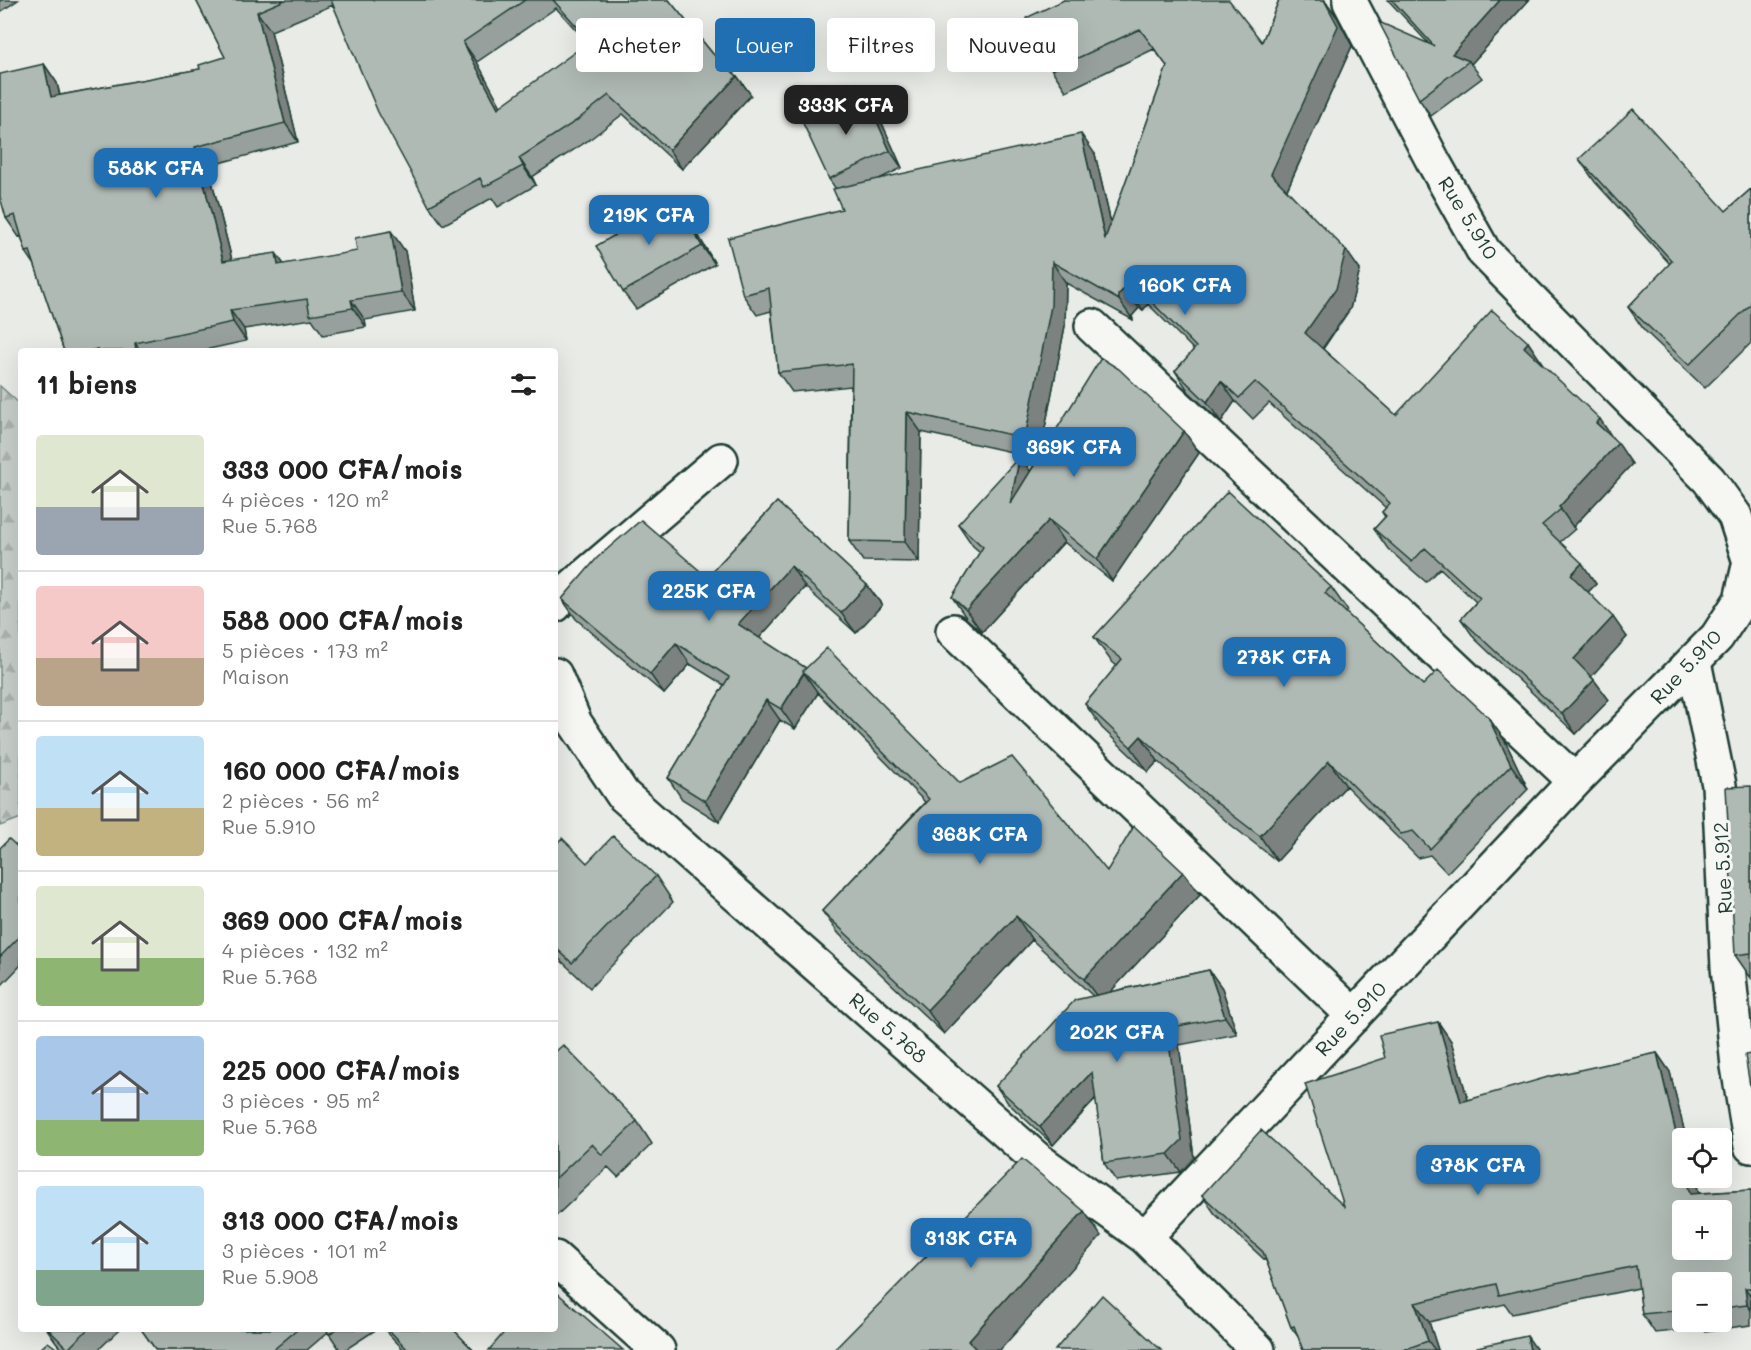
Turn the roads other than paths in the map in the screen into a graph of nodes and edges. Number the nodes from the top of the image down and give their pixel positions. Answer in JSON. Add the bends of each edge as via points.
{"nodes":[{"id":1,"x":1350,"y":2,"type":"dead end"},
{"id":2,"x":1092,"y":326,"type":"dead end"},
{"id":3,"x":721,"y":460,"type":"dead end"},
{"id":4,"x":558,"y":601,"type":"edge"},
{"id":5,"x":952,"y":631,"type":"dead end"},
{"id":6,"x":1694,"y":662,"type":"junction"},
{"id":7,"x":558,"y":682,"type":"edge"},
{"id":8,"x":1575,"y":781,"type":"junction"},
{"id":9,"x":1354,"y":1016,"type":"junction"},
{"id":10,"x":1751,"y":1146,"type":"edge"},
{"id":11,"x":1038,"y":1160,"type":"junction"},
{"id":12,"x":1013,"y":1184,"type":"edge"},
{"id":13,"x":1145,"y":1237,"type":"junction"},
{"id":14,"x":558,"y":1261,"type":"edge"},
{"id":15,"x":658,"y":1350,"type":"edge"},
{"id":16,"x":1258,"y":1350,"type":"edge"}],
"edges":[{"from":1,"to":6,"type":"street","name":"Rue 5.910","via":[[1484,252],[1709,480],[1735,516],[1750,562],[1741,600],[1717,637]]},
{"from":2,"to":8,"type":"street"},
{"from":3,"to":4,"type":"street"},
{"from":5,"to":9,"type":"street"},
{"from":6,"to":8,"type":"street","name":"Rue 5.910"},
{"from":6,"to":10,"type":"street","name":"Rue 5.912","via":[[1719,785],[1728,968]]},
{"from":7,"to":11,"type":"street","name":"Rue 5.768","via":[[575,723],[623,795]]},
{"from":8,"to":9,"type":"street","name":"Rue 5.910"},
{"from":9,"to":13,"type":"street","name":"Rue 5.910"},
{"from":11,"to":12,"type":"street"},
{"from":11,"to":13,"type":"street","name":"Rue 5.768"},
{"from":13,"to":16,"type":"street","name":"Rue 5.768"},
{"from":14,"to":15,"type":"street"}]}
